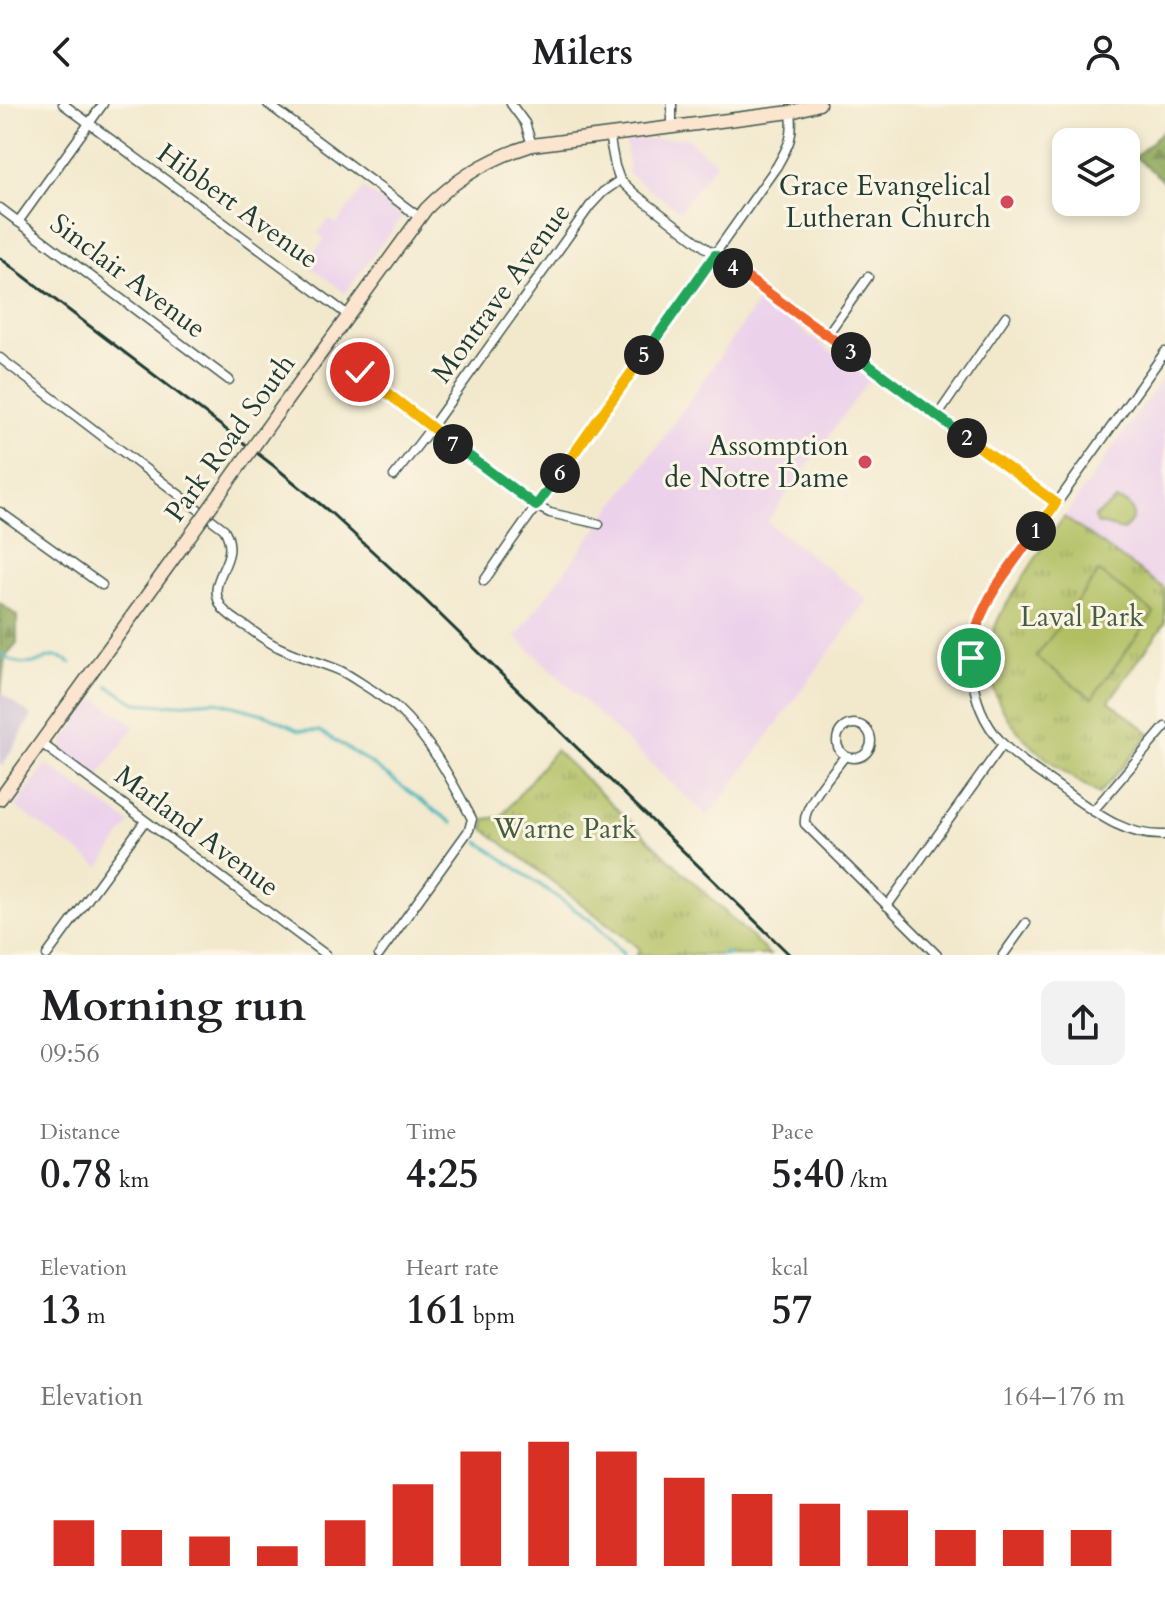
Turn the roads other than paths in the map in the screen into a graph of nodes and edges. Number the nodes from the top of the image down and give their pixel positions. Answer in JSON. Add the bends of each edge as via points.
{"nodes":[{"id":1,"x":63,"y":104,"type":"edge"},
{"id":2,"x":103,"y":104,"type":"edge"},
{"id":3,"x":268,"y":104,"type":"edge"},
{"id":4,"x":511,"y":104,"type":"edge"},
{"id":5,"x":672,"y":104,"type":"edge"},
{"id":6,"x":819,"y":104,"type":"edge"},
{"id":7,"x":791,"y":112,"type":"junction"},
{"id":8,"x":89,"y":124,"type":"junction"},
{"id":9,"x":672,"y":127,"type":"junction"},
{"id":10,"x":609,"y":135,"type":"junction"},
{"id":11,"x":532,"y":145,"type":"junction"},
{"id":12,"x":620,"y":180,"type":"junction"},
{"id":13,"x":0,"y":208,"type":"edge"},
{"id":14,"x":419,"y":217,"type":"junction"},
{"id":15,"x":18,"y":222,"type":"junction"},
{"id":16,"x":715,"y":255,"type":"junction"},
{"id":17,"x":868,"y":277,"type":"dead end"},
{"id":18,"x":348,"y":315,"type":"junction"},
{"id":19,"x":1006,"y":316,"type":"dead end"},
{"id":20,"x":827,"y":335,"type":"junction"},
{"id":21,"x":1165,"y":352,"type":"edge"},
{"id":22,"x":0,"y":358,"type":"edge"},
{"id":23,"x":360,"y":372,"type":"dead end"},
{"id":24,"x":229,"y":380,"type":"dead end"},
{"id":25,"x":938,"y":415,"type":"junction"},
{"id":26,"x":431,"y":428,"type":"junction"},
{"id":27,"x":394,"y":476,"type":"dead end"},
{"id":28,"x":1056,"y":503,"type":"junction"},
{"id":29,"x":536,"y":506,"type":"junction"},
{"id":30,"x":0,"y":512,"type":"edge"},
{"id":31,"x":599,"y":524,"type":"dead end"},
{"id":32,"x":484,"y":581,"type":"dead end"},
{"id":33,"x":102,"y":585,"type":"dead end"},
{"id":34,"x":1165,"y":727,"type":"edge"},
{"id":35,"x":41,"y":743,"type":"junction"},
{"id":36,"x":1003,"y":744,"type":"junction"},
{"id":37,"x":845,"y":756,"type":"junction"},
{"id":38,"x":0,"y":799,"type":"edge"},
{"id":39,"x":1093,"y":811,"type":"junction"},
{"id":40,"x":145,"y":821,"type":"junction"},
{"id":41,"x":1165,"y":835,"type":"edge"},
{"id":42,"x":887,"y":906,"type":"junction"},
{"id":43,"x":1026,"y":923,"type":"dead end"},
{"id":44,"x":47,"y":955,"type":"edge"},
{"id":45,"x":326,"y":955,"type":"edge"},
{"id":46,"x":379,"y":955,"type":"edge"},
{"id":47,"x":937,"y":955,"type":"edge"},
{"id":48,"x":1003,"y":955,"type":"edge"}],
"edges":[{"from":1,"to":8,"type":"street","name":"Hibbert Avenue"},
{"from":2,"to":8,"type":"street"},
{"from":3,"to":14,"type":"street"},
{"from":4,"to":11,"type":"street"},
{"from":5,"to":9,"type":"street"},
{"from":6,"to":7,"type":"main road","name":"Park Road South"},
{"from":7,"to":9,"type":"main road","name":"Park Road South"},
{"from":7,"to":16,"type":"street","via":[[790,143]]},
{"from":8,"to":15,"type":"street"},
{"from":8,"to":18,"type":"street","name":"Hibbert Avenue"},
{"from":9,"to":10,"type":"main road","name":"Park Road South"},
{"from":10,"to":11,"type":"main road","name":"Park Road South"},
{"from":10,"to":12,"type":"street"},
{"from":11,"to":14,"type":"main road","name":"Park Road South","via":[[466,175]]},
{"from":12,"to":16,"type":"street"},
{"from":12,"to":26,"type":"street","name":"Montrave Avenue","via":[[590,206]]},
{"from":13,"to":15,"type":"street","name":"Sinclair Avenue"},
{"from":14,"to":18,"type":"main road","name":"Park Road South"},
{"from":15,"to":24,"type":"street","name":"Sinclair Avenue"},
{"from":16,"to":20,"type":"street"},
{"from":16,"to":29,"type":"street"},
{"from":17,"to":20,"type":"street"},
{"from":18,"to":35,"type":"main road","name":"Park Road South","bridge":true},
{"from":19,"to":25,"type":"street"},
{"from":20,"to":25,"type":"street"},
{"from":21,"to":28,"type":"street"},
{"from":22,"to":46,"type":"street","via":[[218,523],[231,547],[217,581],[217,595],[227,613],[275,646],[343,672],[396,707],[439,758],[472,819],[469,830]]},
{"from":23,"to":26,"type":"street"},
{"from":25,"to":28,"type":"street"},
{"from":26,"to":27,"type":"street","name":"Montrave Avenue"},
{"from":26,"to":29,"type":"street"},
{"from":28,"to":36,"type":"street","via":[[984,606],[972,643],[978,703]]},
{"from":29,"to":31,"type":"street"},
{"from":29,"to":32,"type":"street"},
{"from":30,"to":33,"type":"street"},
{"from":34,"to":39,"type":"street"},
{"from":35,"to":38,"type":"main road","name":"Park Road South"},
{"from":35,"to":40,"type":"street","name":"Marland Avenue"},
{"from":36,"to":39,"type":"street"},
{"from":36,"to":42,"type":"street"},
{"from":37,"to":37,"type":"street","via":[[856,758],[869,750],[869,733],[861,726],[846,726],[839,733],[837,743]]},
{"from":37,"to":42,"type":"street","via":[[810,805],[805,824]]},
{"from":39,"to":41,"type":"street","via":[[1128,830]]},
{"from":40,"to":44,"type":"street"},
{"from":40,"to":45,"type":"street","name":"Marland Avenue"},
{"from":42,"to":47,"type":"street"},
{"from":43,"to":48,"type":"street"}]}
